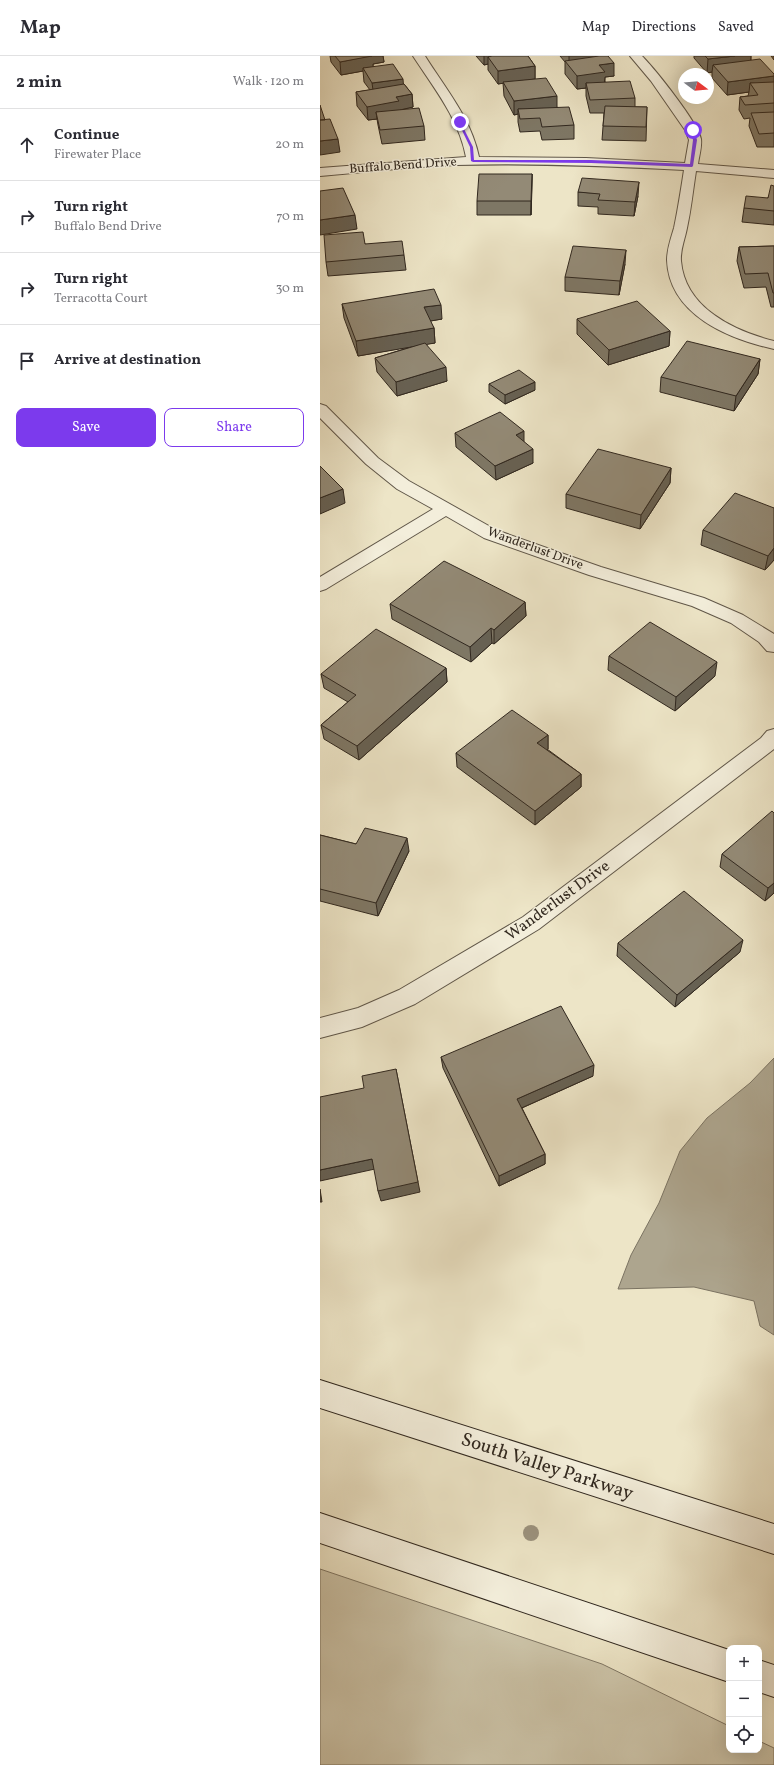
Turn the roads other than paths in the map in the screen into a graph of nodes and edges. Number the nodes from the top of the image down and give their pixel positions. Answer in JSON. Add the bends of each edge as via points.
{"nodes":[{"id":1,"x":419,"y":56,"type":"edge"},
{"id":2,"x":636,"y":56,"type":"edge"},
{"id":3,"x":473,"y":161,"type":"junction"},
{"id":4,"x":692,"y":166,"type":"junction"},
{"id":5,"x":320,"y":172,"type":"edge"},
{"id":6,"x":774,"y":174,"type":"edge"},
{"id":7,"x":774,"y":345,"type":"edge"},
{"id":8,"x":320,"y":409,"type":"edge"},
{"id":9,"x":446,"y":509,"type":"junction"},
{"id":10,"x":320,"y":585,"type":"edge"},
{"id":11,"x":774,"y":646,"type":"edge"},
{"id":12,"x":774,"y":736,"type":"edge"},
{"id":13,"x":320,"y":1028,"type":"edge"},
{"id":14,"x":320,"y":1394,"type":"edge"},
{"id":15,"x":320,"y":1528,"type":"edge"},
{"id":16,"x":774,"y":1539,"type":"edge"},
{"id":17,"x":726,"y":1665,"type":"edge"},
{"id":18,"x":762,"y":1677,"type":"edge"},
{"id":19,"x":774,"y":1681,"type":"edge"}],
"edges":[{"from":1,"to":3,"type":"street","via":[[446,94],[471,147]]},
{"from":2,"to":4,"type":"street","via":[[660,83],[693,130],[695,140]]},
{"from":3,"to":4,"type":"street","name":"Buffalo Bend Drive"},
{"from":3,"to":5,"type":"street","name":"Buffalo Bend Drive"},
{"from":4,"to":6,"type":"street","name":"Buffalo Bend Drive"},
{"from":4,"to":7,"type":"street","via":[[674,260],[680,286],[696,308],[723,327]]},
{"from":8,"to":9,"type":"street","name":"Wanderlust Drive","via":[[372,461],[403,485]]},
{"from":9,"to":10,"type":"street"},
{"from":9,"to":11,"type":"street","name":"Wanderlust Drive","via":[[490,534],[595,571],[698,602],[737,619],[766,637]]},
{"from":12,"to":13,"type":"street","name":"Wanderlust Drive","via":[[762,748],[531,923],[407,997],[362,1017]]},
{"from":14,"to":16,"type":"street","name":"South Valley Parkway"},
{"from":15,"to":17,"type":"street"},
{"from":18,"to":19,"type":"street"}]}
